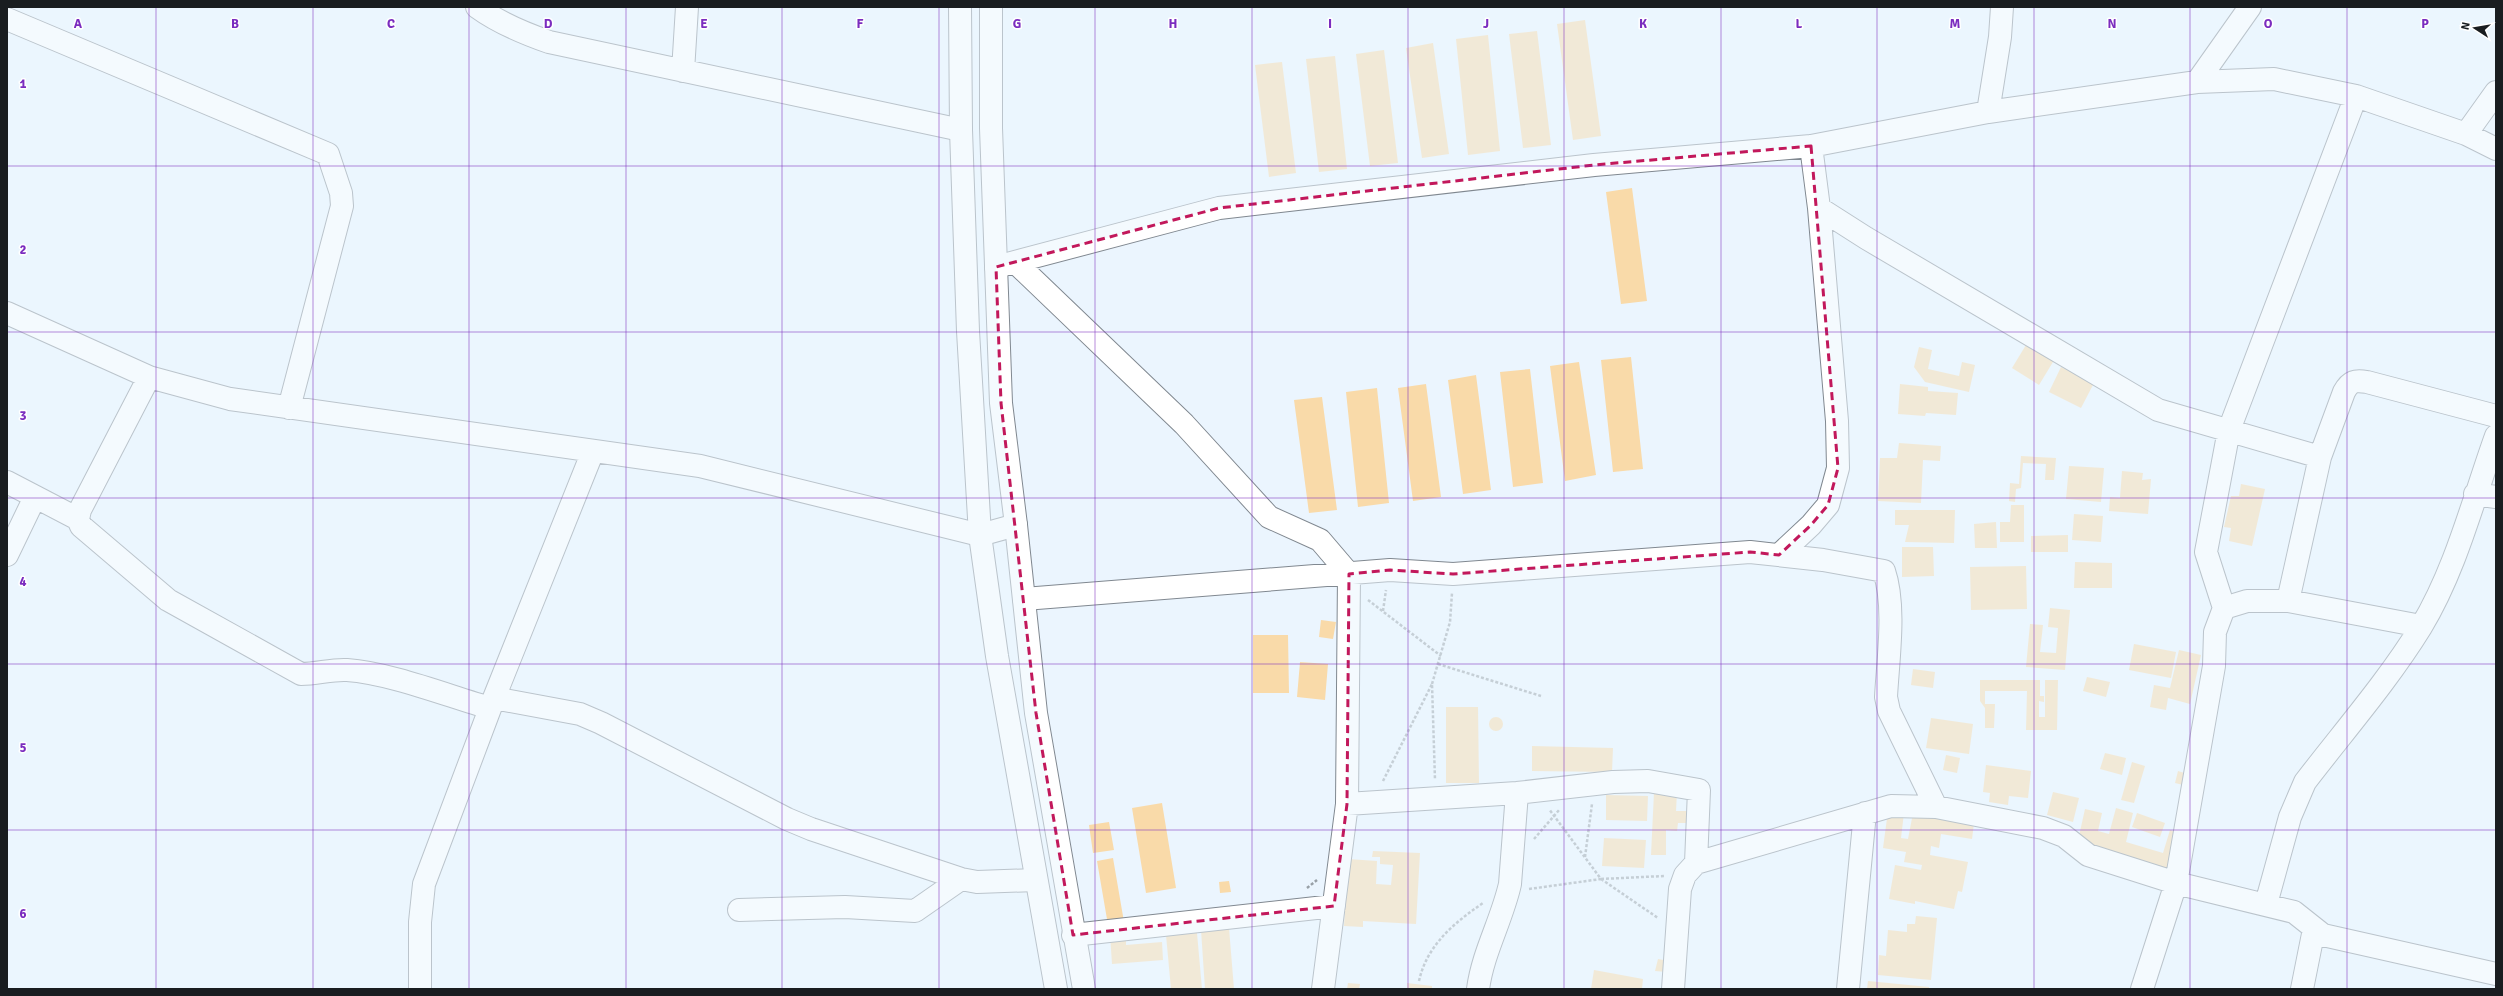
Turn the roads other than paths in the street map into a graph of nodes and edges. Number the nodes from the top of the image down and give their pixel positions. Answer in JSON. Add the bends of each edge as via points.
{"nodes":[{"id":1,"x":477,"y":7,"type":"edge"},
{"id":2,"x":687,"y":7,"type":"edge"},
{"id":3,"x":960,"y":7,"type":"edge"},
{"id":4,"x":991,"y":7,"type":"edge"},
{"id":5,"x":2002,"y":7,"type":"edge"},
{"id":6,"x":2250,"y":7,"type":"edge"},
{"id":7,"x":7,"y":19,"type":"edge"},
{"id":8,"x":683,"y":71,"type":"junction"},
{"id":9,"x":2197,"y":82,"type":"junction"},
{"id":10,"x":2496,"y":92,"type":"edge"},
{"id":11,"x":2356,"y":96,"type":"junction"},
{"id":12,"x":1988,"y":112,"type":"junction"},
{"id":13,"x":961,"y":130,"type":"junction"},
{"id":14,"x":2466,"y":134,"type":"junction"},
{"id":15,"x":1811,"y":146,"type":"junction"},
{"id":16,"x":2496,"y":149,"type":"edge"},
{"id":17,"x":1819,"y":208,"type":"junction"},
{"id":18,"x":1006,"y":265,"type":"junction"},
{"id":19,"x":7,"y":313,"type":"edge"},
{"id":20,"x":149,"y":377,"type":"junction"},
{"id":21,"x":289,"y":408,"type":"junction"},
{"id":22,"x":2496,"y":416,"type":"edge"},
{"id":23,"x":2229,"y":430,"type":"junction"},
{"id":24,"x":2496,"y":436,"type":"edge"},
{"id":25,"x":593,"y":451,"type":"junction"},
{"id":26,"x":2320,"y":457,"type":"junction"},
{"id":27,"x":7,"y":482,"type":"edge"},
{"id":28,"x":2486,"y":496,"type":"edge"},
{"id":29,"x":35,"y":497,"type":"junction"},
{"id":30,"x":78,"y":519,"type":"junction"},
{"id":31,"x":1016,"y":525,"type":"junction"},
{"id":32,"x":980,"y":535,"type":"junction"},
{"id":33,"x":7,"y":554,"type":"edge"},
{"id":34,"x":1779,"y":555,"type":"junction"},
{"id":35,"x":1349,"y":579,"type":"junction"},
{"id":36,"x":1024,"y":600,"type":"junction"},
{"id":37,"x":2288,"y":601,"type":"junction"},
{"id":38,"x":2224,"y":608,"type":"junction"},
{"id":39,"x":2421,"y":626,"type":"junction"},
{"id":40,"x":492,"y":703,"type":"junction"},
{"id":41,"x":1526,"y":792,"type":"junction"},
{"id":42,"x":1347,"y":804,"type":"junction"},
{"id":43,"x":1936,"y":807,"type":"junction"},
{"id":44,"x":1865,"y":813,"type":"junction"},
{"id":45,"x":1690,"y":869,"type":"junction"},
{"id":46,"x":961,"y":879,"type":"junction"},
{"id":47,"x":1036,"y":880,"type":"junction"},
{"id":48,"x":2176,"y":883,"type":"junction"},
{"id":49,"x":2266,"y":904,"type":"junction"},
{"id":50,"x":1334,"y":906,"type":"junction"},
{"id":51,"x":739,"y":910,"type":"dead end"},
{"id":52,"x":2314,"y":930,"type":"junction"},
{"id":53,"x":1073,"y":935,"type":"junction"},
{"id":54,"x":2496,"y":974,"type":"edge"},
{"id":55,"x":420,"y":989,"type":"edge"},
{"id":56,"x":1056,"y":989,"type":"edge"},
{"id":57,"x":1084,"y":989,"type":"edge"},
{"id":58,"x":1323,"y":989,"type":"edge"},
{"id":59,"x":1478,"y":989,"type":"edge"},
{"id":60,"x":1673,"y":989,"type":"edge"},
{"id":61,"x":1848,"y":989,"type":"edge"},
{"id":62,"x":2142,"y":989,"type":"edge"},
{"id":63,"x":2302,"y":989,"type":"edge"}],
"edges":[{"from":1,"to":8,"type":"street","via":[[492,18],[549,42]]},
{"from":2,"to":8,"type":"street"},
{"from":3,"to":13,"type":"street"},
{"from":4,"to":18,"type":"street","via":[[992,128]]},
{"from":5,"to":12,"type":"street"},
{"from":6,"to":9,"type":"street"},
{"from":7,"to":21,"type":"street","via":[[328,154],[342,193],[342,206]]},
{"from":8,"to":13,"type":"street"},
{"from":9,"to":11,"type":"street","via":[[2274,79]]},
{"from":9,"to":12,"type":"street"},
{"from":10,"to":14,"type":"street"},
{"from":11,"to":14,"type":"street"},
{"from":11,"to":23,"type":"street"},
{"from":12,"to":15,"type":"street"},
{"from":13,"to":32,"type":"street","via":[[968,331]]},
{"from":14,"to":16,"type":"street"},
{"from":15,"to":17,"type":"street"},
{"from":15,"to":18,"type":"street","via":[[1594,166],[1218,208]]},
{"from":17,"to":23,"type":"street","via":[[2141,402],[2158,410]]},
{"from":17,"to":34,"type":"street","via":[[1837,421],[1838,468],[1828,505]]},
{"from":18,"to":31,"type":"street","via":[[1001,403]]},
{"from":18,"to":35,"type":"street","via":[[1184,424],[1269,517],[1320,540]]},
{"from":19,"to":20,"type":"street"},
{"from":20,"to":21,"type":"street","via":[[230,399]]},
{"from":20,"to":30,"type":"street","via":[[80,510]]},
{"from":21,"to":25,"type":"street"},
{"from":22,"to":26,"type":"street","via":[[2356,380],[2349,383],[2344,392]]},
{"from":23,"to":26,"type":"street"},
{"from":23,"to":38,"type":"street","via":[[2206,552]]},
{"from":24,"to":28,"type":"street"},
{"from":25,"to":32,"type":"street","via":[[700,466]]},
{"from":25,"to":40,"type":"street"},
{"from":26,"to":37,"type":"street"},
{"from":27,"to":29,"type":"street"},
{"from":28,"to":39,"type":"street"},
{"from":29,"to":30,"type":"street"},
{"from":29,"to":33,"type":"street"},
{"from":30,"to":40,"type":"street","via":[[87,532],[168,600],[301,674],[346,670],[371,673]]},
{"from":31,"to":32,"type":"street"},
{"from":31,"to":36,"type":"street"},
{"from":32,"to":47,"type":"street","via":[[997,656]]},
{"from":34,"to":35,"type":"street","via":[[1750,552],[1454,574],[1390,570]]},
{"from":34,"to":43,"type":"street","via":[[1884,571],[1889,586],[1890,604],[1886,697],[1889,711]]},
{"from":35,"to":36,"type":"street"},
{"from":35,"to":42,"type":"street"},
{"from":36,"to":53,"type":"street","via":[[1036,713]]},
{"from":37,"to":38,"type":"street","via":[[2247,601]]},
{"from":37,"to":39,"type":"street"},
{"from":38,"to":48,"type":"street","via":[[2215,632],[2214,666]]},
{"from":39,"to":49,"type":"street","via":[[2386,677],[2305,782],[2290,817]]},
{"from":40,"to":46,"type":"street","via":[[580,714],[601,722],[787,819]]},
{"from":40,"to":55,"type":"street","via":[[424,884],[420,922]]},
{"from":41,"to":42,"type":"street"},
{"from":41,"to":45,"type":"street","via":[[1613,782],[1648,781],[1699,790]]},
{"from":41,"to":59,"type":"street","via":[[1508,892],[1482,962]]},
{"from":42,"to":50,"type":"street"},
{"from":43,"to":44,"type":"street","via":[[1891,806]]},
{"from":43,"to":48,"type":"street","via":[[2043,828],[2064,836],[2088,855]]},
{"from":44,"to":45,"type":"street"},
{"from":44,"to":61,"type":"street"},
{"from":45,"to":60,"type":"street","via":[[1680,890]]},
{"from":46,"to":47,"type":"street","via":[[977,882]]},
{"from":46,"to":51,"type":"street","via":[[915,910],[845,907]]},
{"from":47,"to":56,"type":"street"},
{"from":48,"to":49,"type":"street"},
{"from":48,"to":62,"type":"street"},
{"from":49,"to":52,"type":"street","via":[[2294,912]]},
{"from":50,"to":53,"type":"street"},
{"from":50,"to":58,"type":"street"},
{"from":52,"to":54,"type":"street","via":[[2323,935]]},
{"from":52,"to":63,"type":"street"},
{"from":53,"to":57,"type":"street"}]}
